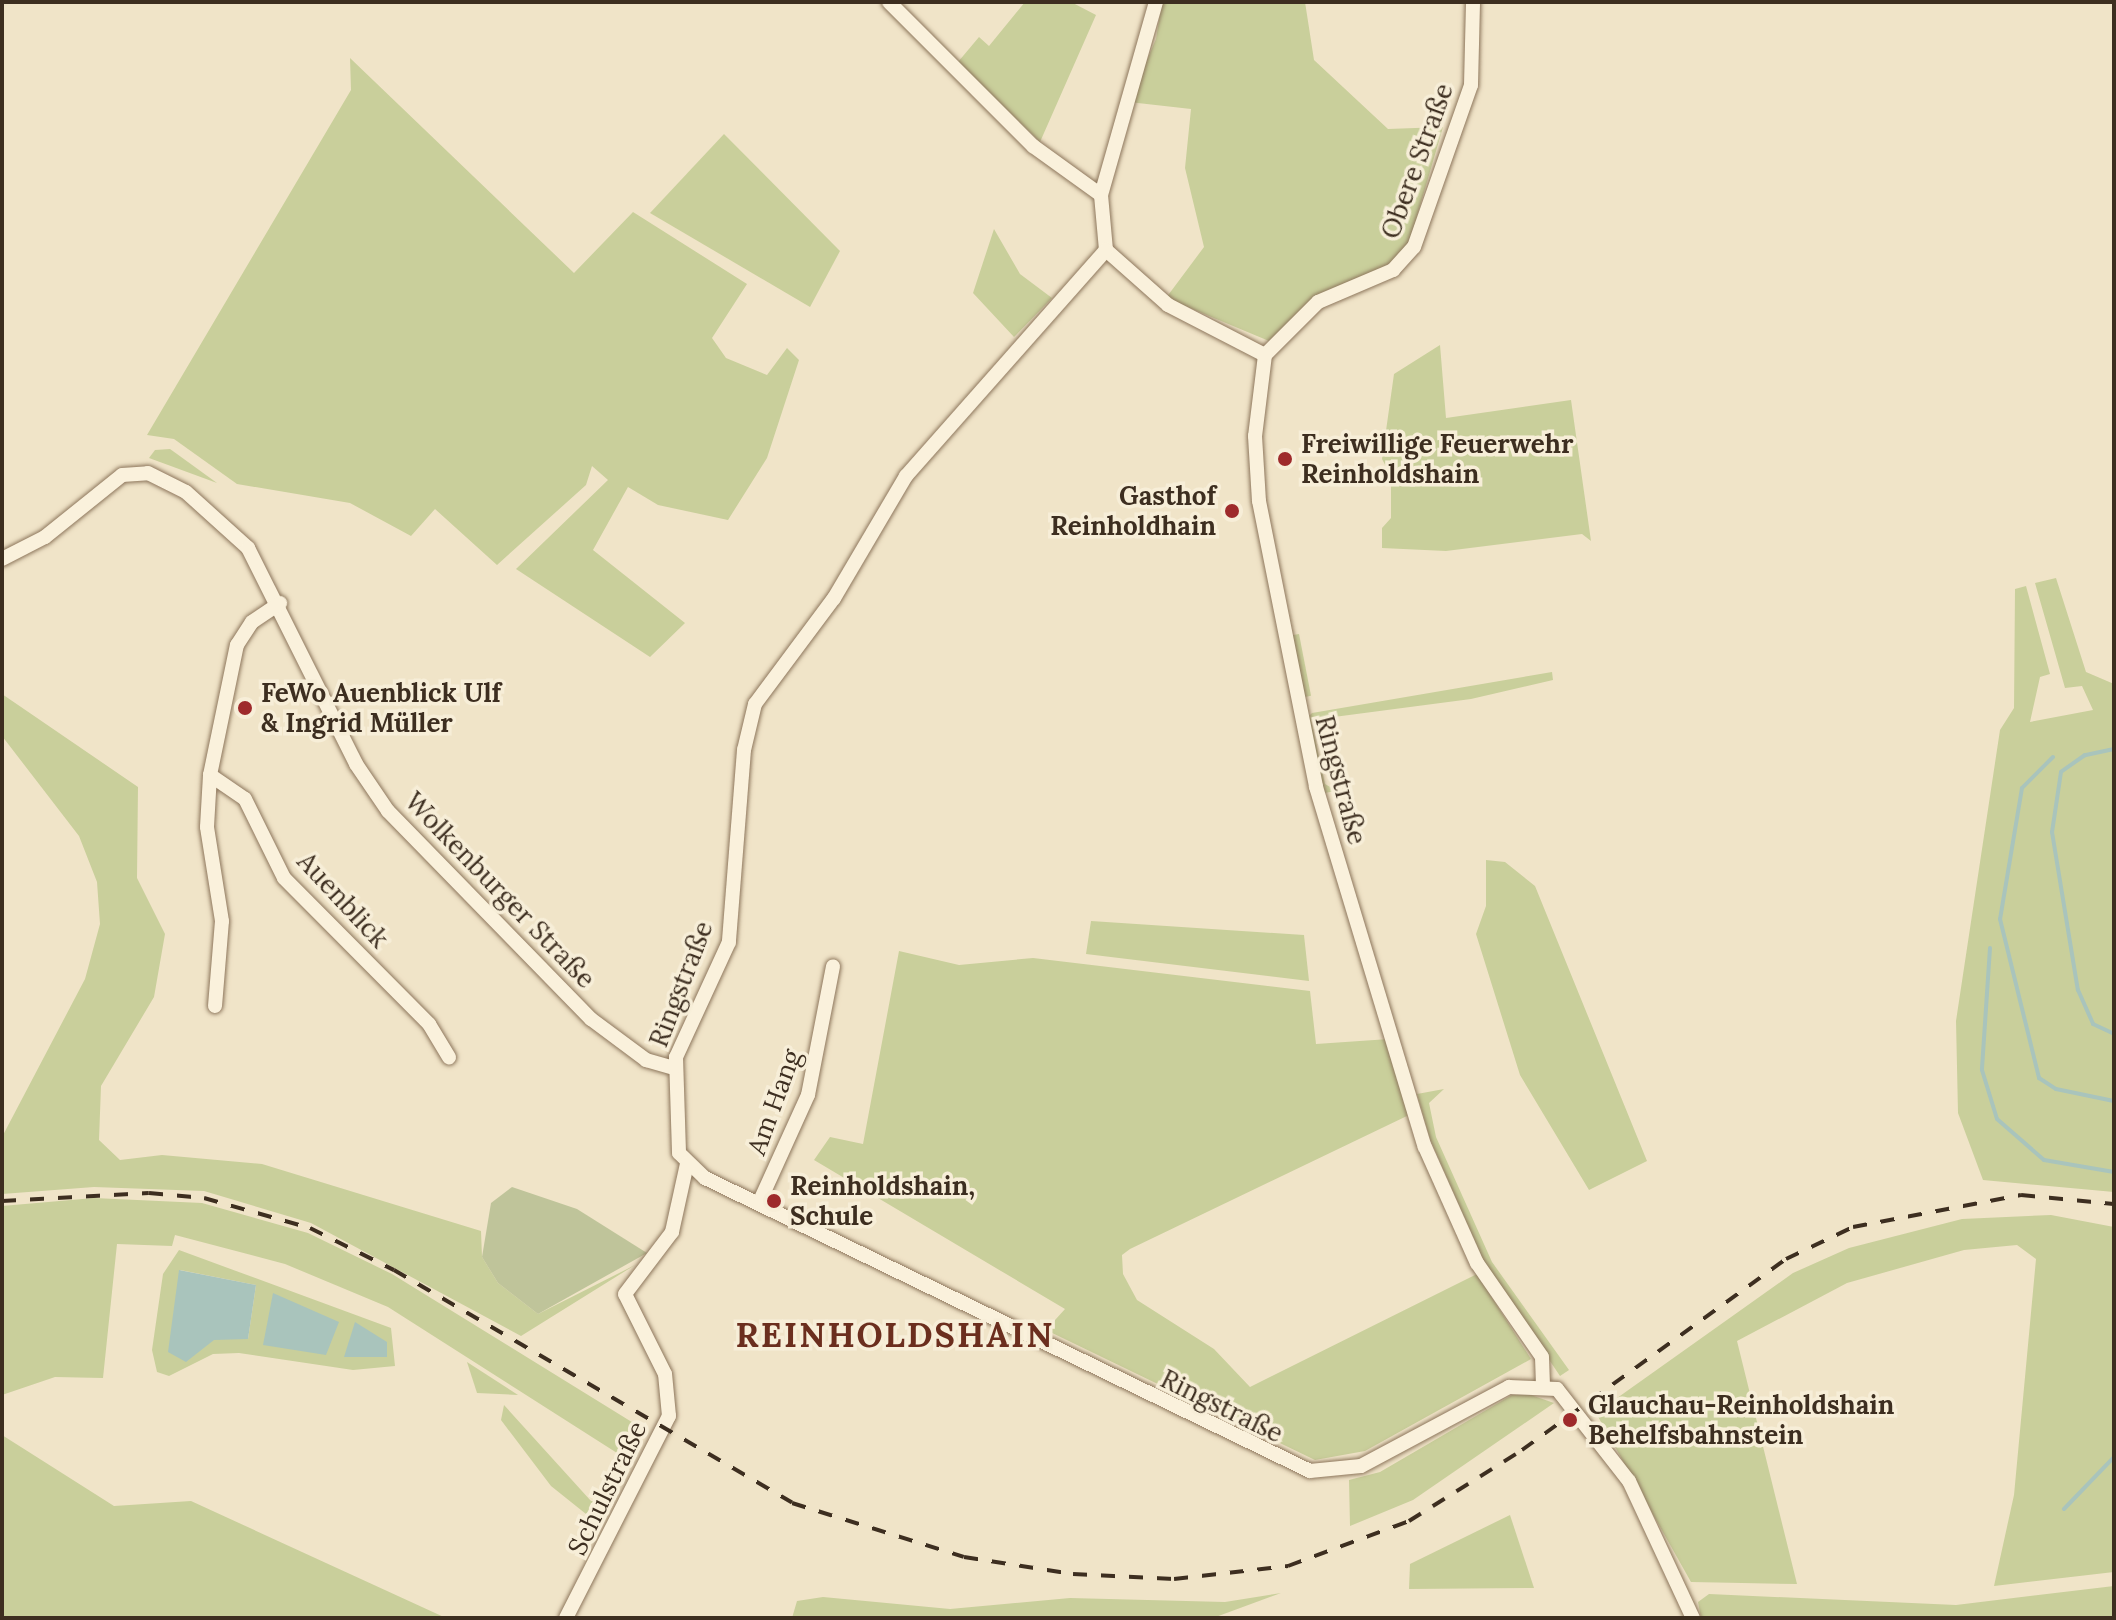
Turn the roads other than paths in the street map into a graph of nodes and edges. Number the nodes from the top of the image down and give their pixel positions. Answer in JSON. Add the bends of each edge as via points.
{"nodes":[{"id":1,"x":889,"y":2,"type":"edge"},
{"id":2,"x":1156,"y":2,"type":"edge"},
{"id":3,"x":1473,"y":2,"type":"edge"},
{"id":4,"x":1101,"y":195,"type":"junction"},
{"id":5,"x":1106,"y":250,"type":"junction"},
{"id":6,"x":1265,"y":355,"type":"junction"},
{"id":7,"x":2,"y":559,"type":"edge"},
{"id":8,"x":280,"y":603,"type":"junction"},
{"id":9,"x":210,"y":775,"type":"junction"},
{"id":10,"x":833,"y":966,"type":"dead end"},
{"id":11,"x":215,"y":1006,"type":"dead end"},
{"id":12,"x":449,"y":1057,"type":"dead end"},
{"id":13,"x":674,"y":1068,"type":"junction"},
{"id":14,"x":687,"y":1164,"type":"junction"},
{"id":15,"x":759,"y":1203,"type":"junction"},
{"id":16,"x":1543,"y":1385,"type":"junction"},
{"id":17,"x":566,"y":1618,"type":"edge"},
{"id":18,"x":1693,"y":1618,"type":"edge"}],
"edges":[{"from":1,"to":4,"type":"street","via":[[1033,146]]},
{"from":2,"to":4,"type":"street"},
{"from":3,"to":6,"type":"street","name":"Obere Straße","via":[[1471,85],[1414,247],[1393,270],[1318,302]]},
{"from":4,"to":5,"type":"street"},
{"from":5,"to":6,"type":"street","via":[[1168,305]]},
{"from":5,"to":13,"type":"street","name":"Ringstraße","via":[[906,476],[834,598],[761,691],[744,750],[729,942]]},
{"from":6,"to":16,"type":"street","name":"Ringstraße","via":[[1255,436],[1259,501],[1320,800],[1425,1147],[1477,1263],[1542,1357]]},
{"from":7,"to":8,"type":"street","name":"Wolkenburger Straße","via":[[45,537],[114,479],[148,473],[186,492],[241,538]]},
{"from":8,"to":9,"type":"street","via":[[252,622],[237,645]]},
{"from":8,"to":13,"type":"street","name":"Wolkenburger Straße","via":[[356,764],[388,811],[591,1019],[646,1060]]},
{"from":9,"to":11,"type":"street","via":[[207,827],[222,921]]},
{"from":9,"to":12,"type":"street","name":"Auenblick","via":[[245,799],[284,878],[429,1024]]},
{"from":10,"to":15,"type":"street","name":"Am Hang","via":[[808,1095]]},
{"from":13,"to":14,"type":"street","name":"Ringstraße","via":[[673,1134]]},
{"from":14,"to":15,"type":"street","name":"Ringstraße"},
{"from":14,"to":17,"type":"street","name":"Schulstraße","via":[[672,1232],[625,1294],[665,1374],[669,1416]]},
{"from":15,"to":16,"type":"street","name":"Ringstraße","via":[[1310,1471],[1361,1466],[1509,1387]]},
{"from":16,"to":18,"type":"street","via":[[1567,1397],[1629,1481]]}]}
